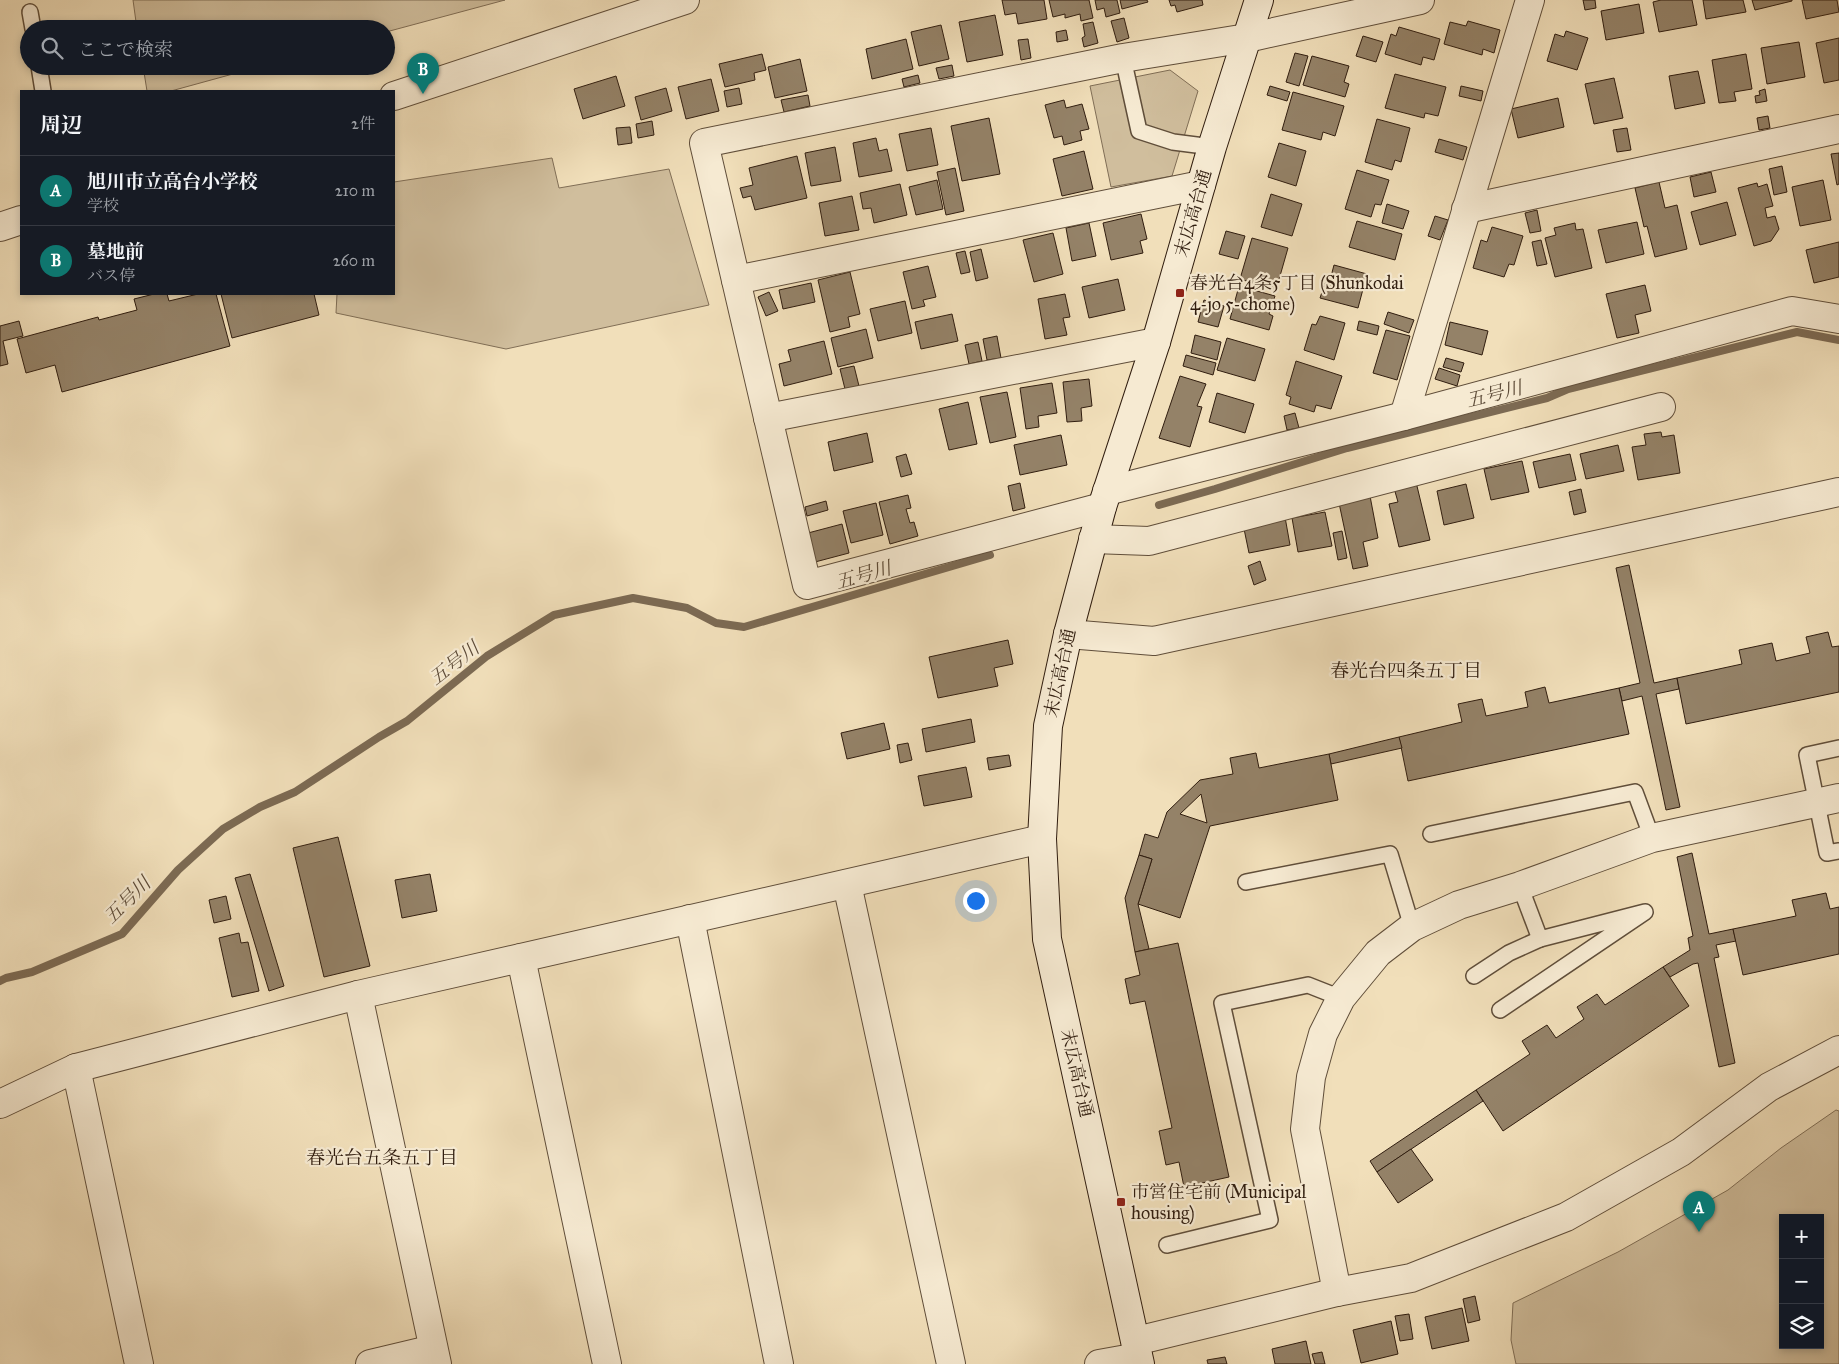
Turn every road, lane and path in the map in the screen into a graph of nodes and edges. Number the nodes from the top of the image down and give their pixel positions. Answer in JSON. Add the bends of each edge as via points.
{"nodes":[{"id":1,"x":685,"y":0,"type":"edge"},
{"id":2,"x":1259,"y":0,"type":"edge"},
{"id":3,"x":1420,"y":0,"type":"edge"},
{"id":4,"x":1530,"y":0,"type":"edge"},
{"id":5,"x":639,"y":8,"type":"edge"},
{"id":6,"x":30,"y":12,"type":"dead end"},
{"id":7,"x":31,"y":20,"type":"edge"},
{"id":8,"x":1247,"y":38,"type":"junction"},
{"id":9,"x":1123,"y":58,"type":"junction"},
{"id":10,"x":41,"y":75,"type":"edge"},
{"id":11,"x":44,"y":90,"type":"edge"},
{"id":12,"x":395,"y":96,"type":"edge"},
{"id":13,"x":1839,"y":129,"type":"edge"},
{"id":14,"x":1212,"y":146,"type":"junction"},
{"id":15,"x":1201,"y":185,"type":"junction"},
{"id":16,"x":1466,"y":209,"type":"junction"},
{"id":17,"x":20,"y":220,"type":"edge"},
{"id":18,"x":0,"y":227,"type":"edge"},
{"id":19,"x":736,"y":280,"type":"junction"},
{"id":20,"x":1839,"y":319,"type":"edge"},
{"id":21,"x":1156,"y":342,"type":"junction"},
{"id":22,"x":1661,"y":408,"type":"dead end"},
{"id":23,"x":1404,"y":416,"type":"junction"},
{"id":24,"x":768,"y":418,"type":"junction"},
{"id":25,"x":1839,"y":492,"type":"edge"},
{"id":26,"x":1104,"y":499,"type":"junction"},
{"id":27,"x":1093,"y":539,"type":"junction"},
{"id":28,"x":1068,"y":634,"type":"junction"},
{"id":29,"x":1839,"y":748,"type":"edge"},
{"id":30,"x":1828,"y":801,"type":"edge"},
{"id":31,"x":1431,"y":834,"type":"dead end"},
{"id":32,"x":1652,"y":838,"type":"junction"},
{"id":33,"x":1042,"y":839,"type":"junction"},
{"id":34,"x":1839,"y":851,"type":"edge"},
{"id":35,"x":1246,"y":882,"type":"dead end"},
{"id":36,"x":847,"y":884,"type":"junction"},
{"id":37,"x":1520,"y":886,"type":"junction"},
{"id":38,"x":690,"y":919,"type":"junction"},
{"id":39,"x":1412,"y":927,"type":"junction"},
{"id":40,"x":1540,"y":939,"type":"junction"},
{"id":41,"x":521,"y":958,"type":"junction"},
{"id":42,"x":1474,"y":976,"type":"dead end"},
{"id":43,"x":358,"y":995,"type":"junction"},
{"id":44,"x":1341,"y":998,"type":"junction"},
{"id":45,"x":1500,"y":1010,"type":"dead end"},
{"id":46,"x":1839,"y":1050,"type":"edge"},
{"id":47,"x":76,"y":1068,"type":"junction"},
{"id":48,"x":0,"y":1104,"type":"edge"},
{"id":49,"x":1167,"y":1245,"type":"dead end"},
{"id":50,"x":1337,"y":1292,"type":"junction"},
{"id":51,"x":1138,"y":1354,"type":"edge"},
{"id":52,"x":435,"y":1357,"type":"edge"},
{"id":53,"x":139,"y":1364,"type":"edge"},
{"id":54,"x":370,"y":1364,"type":"edge"},
{"id":55,"x":608,"y":1364,"type":"edge"},
{"id":56,"x":779,"y":1364,"type":"edge"},
{"id":57,"x":951,"y":1364,"type":"edge"},
{"id":58,"x":1099,"y":1364,"type":"edge"}],
"edges":[{"from":1,"to":5,"type":"street"},
{"from":2,"to":8,"type":"street","name":"末広高台通"},
{"from":3,"to":8,"type":"street"},
{"from":4,"to":16,"type":"street"},
{"from":5,"to":12,"type":"street"},
{"from":6,"to":7,"type":"lane"},
{"from":8,"to":9,"type":"street"},
{"from":8,"to":14,"type":"street","name":"末広高台通"},
{"from":9,"to":14,"type":"lane","via":[[1139,131],[1173,142]]},
{"from":9,"to":19,"type":"street","via":[[704,143]]},
{"from":10,"to":11,"type":"lane"},
{"from":13,"to":16,"type":"street"},
{"from":14,"to":15,"type":"street","name":"末広高台通"},
{"from":15,"to":19,"type":"street"},
{"from":15,"to":21,"type":"street","name":"末広高台通"},
{"from":16,"to":23,"type":"street"},
{"from":17,"to":18,"type":"street"},
{"from":19,"to":24,"type":"street"},
{"from":20,"to":23,"type":"street","via":[[1792,311]]},
{"from":21,"to":24,"type":"street"},
{"from":21,"to":26,"type":"street","name":"末広高台通"},
{"from":22,"to":27,"type":"street","via":[[1149,541]]},
{"from":23,"to":26,"type":"street"},
{"from":24,"to":26,"type":"street","via":[[807,585]]},
{"from":25,"to":28,"type":"street","via":[[1154,641]]},
{"from":26,"to":27,"type":"street","name":"末広高台通"},
{"from":27,"to":28,"type":"street","name":"末広高台通"},
{"from":28,"to":33,"type":"street","name":"末広高台通","via":[[1048,726]]},
{"from":29,"to":30,"type":"lane","via":[[1807,755]]},
{"from":30,"to":32,"type":"street"},
{"from":30,"to":34,"type":"lane","via":[[1827,854]]},
{"from":31,"to":32,"type":"lane","via":[[1635,792]]},
{"from":32,"to":37,"type":"street"},
{"from":33,"to":36,"type":"street"},
{"from":33,"to":51,"type":"street","name":"末広高台通","via":[[1047,939]]},
{"from":35,"to":39,"type":"lane","via":[[1390,854]]},
{"from":36,"to":38,"type":"street"},
{"from":36,"to":57,"type":"street"},
{"from":37,"to":39,"type":"street","via":[[1459,905]]},
{"from":37,"to":40,"type":"lane"},
{"from":38,"to":41,"type":"street"},
{"from":38,"to":56,"type":"street"},
{"from":39,"to":44,"type":"street","via":[[1378,953]]},
{"from":40,"to":42,"type":"lane","via":[[1509,952]]},
{"from":40,"to":45,"type":"lane","via":[[1646,912]]},
{"from":41,"to":43,"type":"street"},
{"from":41,"to":55,"type":"street"},
{"from":43,"to":47,"type":"street"},
{"from":43,"to":52,"type":"street"},
{"from":44,"to":49,"type":"lane","via":[[1308,984],[1222,1003],[1270,1220]]},
{"from":44,"to":50,"type":"street","via":[[1323,1034],[1311,1077],[1305,1129]]},
{"from":46,"to":50,"type":"street","via":[[1769,1086],[1682,1152],[1566,1217],[1411,1278]]},
{"from":47,"to":48,"type":"street"},
{"from":47,"to":53,"type":"street"},
{"from":50,"to":51,"type":"street"},
{"from":51,"to":58,"type":"street"},
{"from":52,"to":54,"type":"street"}]}
